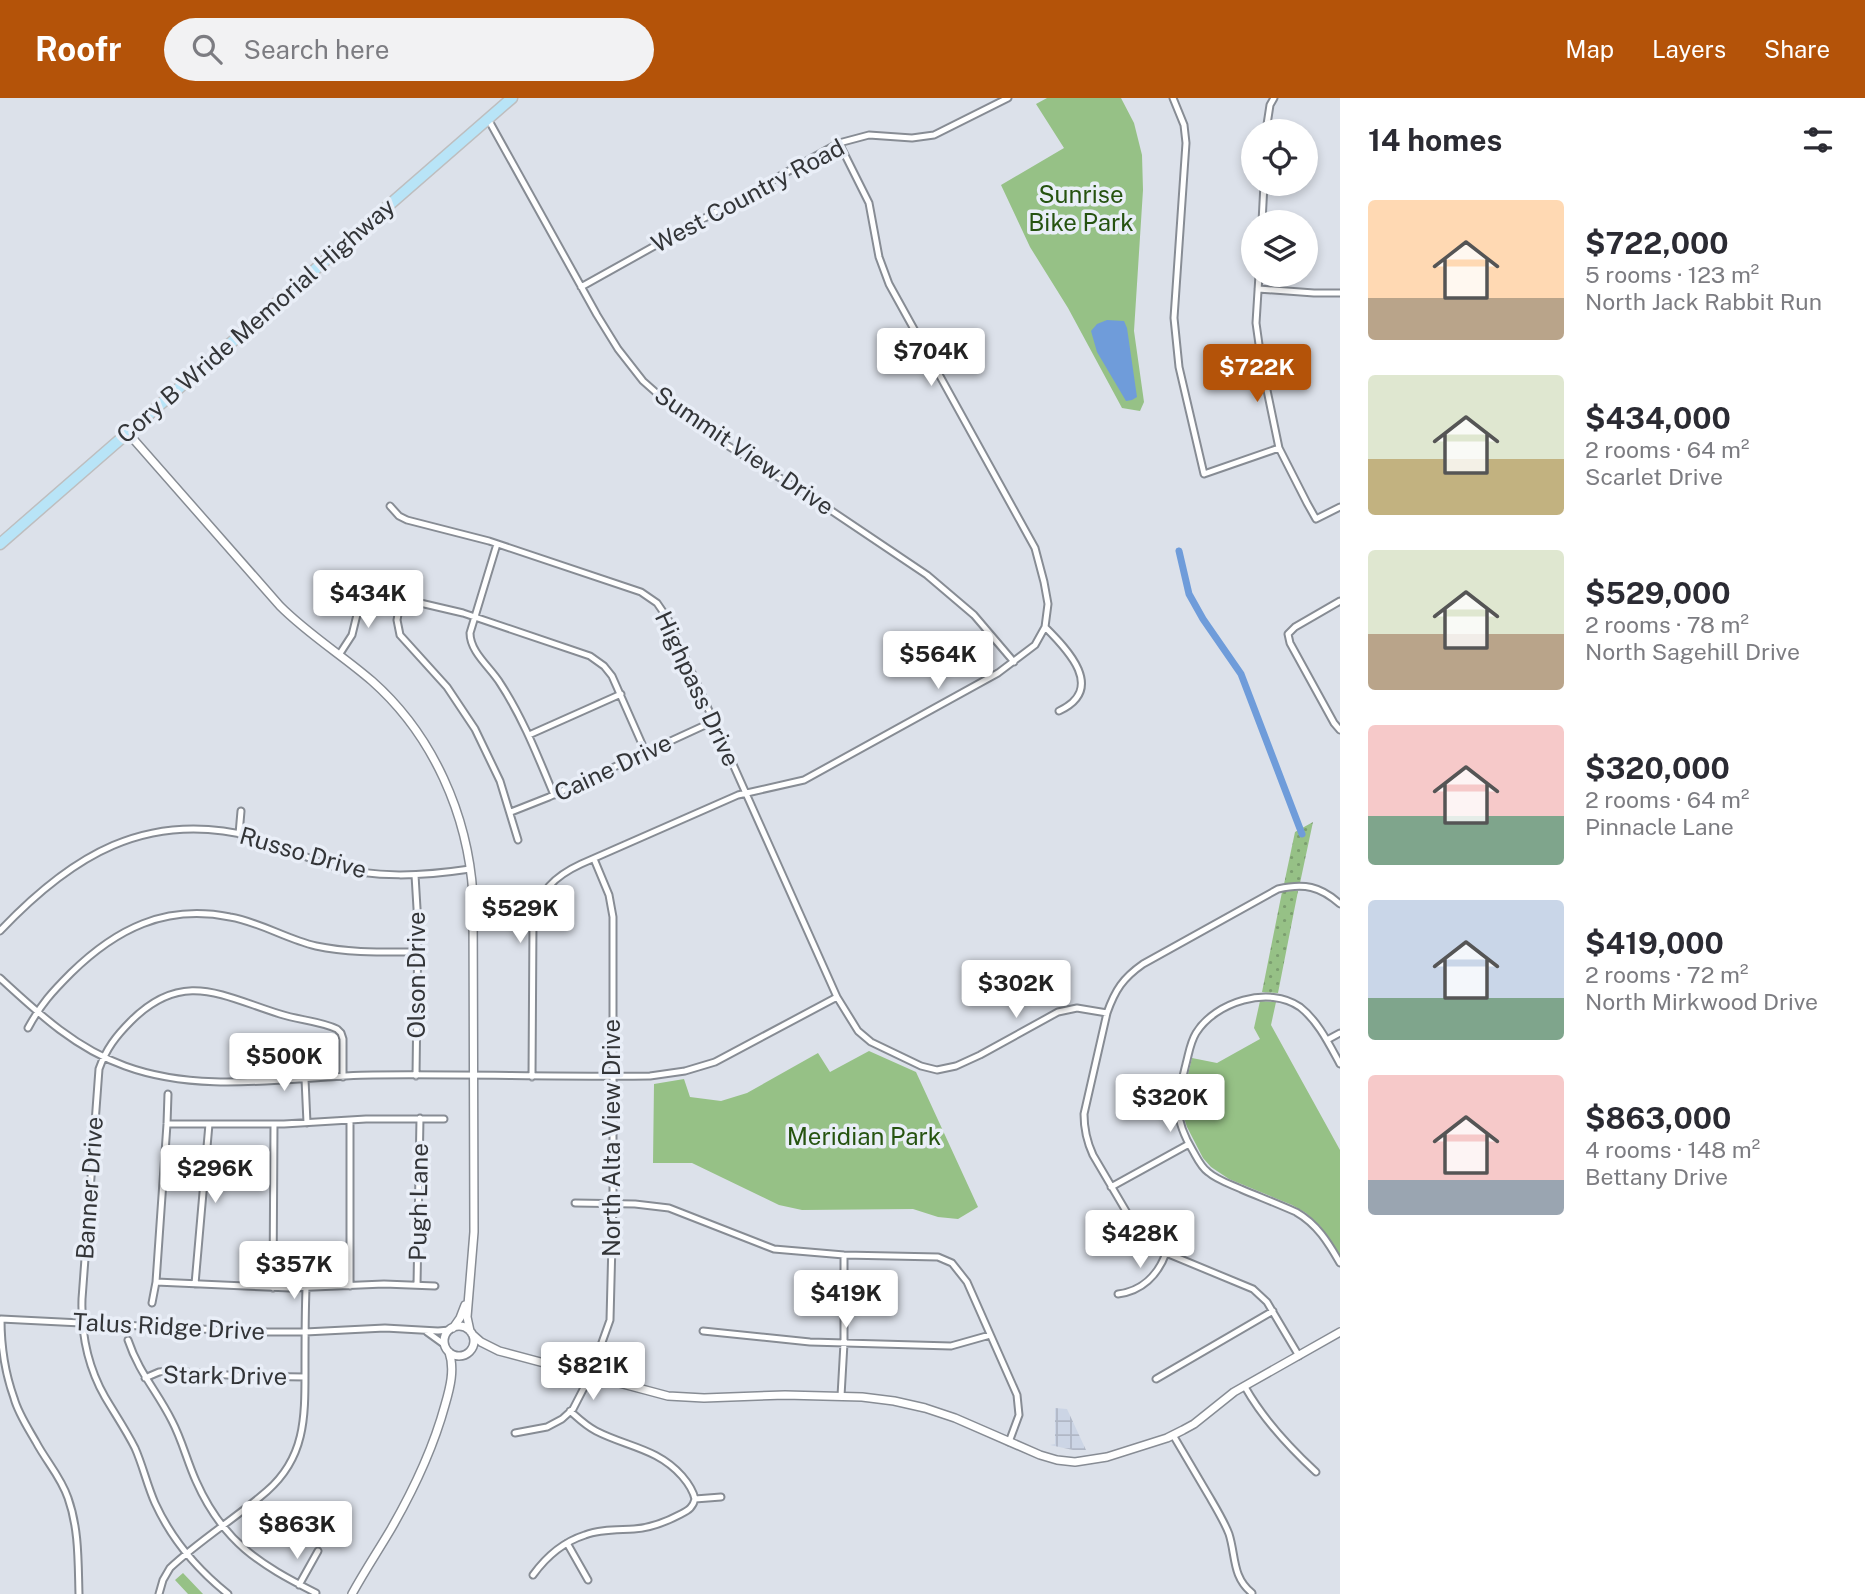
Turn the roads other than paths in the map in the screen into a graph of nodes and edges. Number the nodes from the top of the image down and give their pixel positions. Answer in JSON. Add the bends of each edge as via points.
{"nodes":[{"id":1,"x":512,"y":98,"type":"edge"},
{"id":2,"x":1008,"y":98,"type":"edge"},
{"id":3,"x":1173,"y":98,"type":"edge"},
{"id":4,"x":1274,"y":98,"type":"edge"},
{"id":5,"x":488,"y":119,"type":"junction"},
{"id":6,"x":1268,"y":119,"type":"edge"},
{"id":7,"x":839,"y":144,"type":"junction"},
{"id":8,"x":581,"y":287,"type":"junction"},
{"id":9,"x":1258,"y":289,"type":"joint"},
{"id":10,"x":1340,"y":293,"type":"edge"},
{"id":11,"x":128,"y":433,"type":"junction"},
{"id":12,"x":1279,"y":448,"type":"junction"},
{"id":13,"x":390,"y":506,"type":"dead end"},
{"id":14,"x":1340,"y":507,"type":"edge"},
{"id":15,"x":0,"y":544,"type":"edge"},
{"id":16,"x":497,"y":544,"type":"junction"},
{"id":17,"x":326,"y":581,"type":"dead end"},
{"id":18,"x":363,"y":590,"type":"junction"},
{"id":19,"x":401,"y":598,"type":"junction"},
{"id":20,"x":1340,"y":601,"type":"edge"},
{"id":21,"x":475,"y":617,"type":"junction"},
{"id":22,"x":1045,"y":627,"type":"junction"},
{"id":23,"x":339,"y":655,"type":"junction"},
{"id":24,"x":1014,"y":662,"type":"junction"},
{"id":25,"x":621,"y":694,"type":"junction"},
{"id":26,"x":1059,"y":711,"type":"dead end"},
{"id":27,"x":714,"y":721,"type":"junction"},
{"id":28,"x":1340,"y":730,"type":"edge"},
{"id":29,"x":529,"y":735,"type":"junction"},
{"id":30,"x":646,"y":752,"type":"junction"},
{"id":31,"x":746,"y":793,"type":"junction"},
{"id":32,"x":554,"y":795,"type":"junction"},
{"id":33,"x":242,"y":811,"type":"dead end"},
{"id":34,"x":510,"y":812,"type":"junction"},
{"id":35,"x":239,"y":834,"type":"junction"},
{"id":36,"x":518,"y":840,"type":"dead end"},
{"id":37,"x":594,"y":859,"type":"junction"},
{"id":38,"x":470,"y":869,"type":"junction"},
{"id":39,"x":415,"y":875,"type":"junction"},
{"id":40,"x":1340,"y":904,"type":"edge"},
{"id":41,"x":0,"y":931,"type":"edge"},
{"id":42,"x":417,"y":952,"type":"junction"},
{"id":43,"x":0,"y":978,"type":"edge"},
{"id":44,"x":837,"y":997,"type":"junction"},
{"id":45,"x":37,"y":1011,"type":"junction"},
{"id":46,"x":1107,"y":1013,"type":"junction"},
{"id":47,"x":29,"y":1028,"type":"dead end"},
{"id":48,"x":1340,"y":1033,"type":"edge"},
{"id":49,"x":1327,"y":1040,"type":"junction"},
{"id":50,"x":104,"y":1057,"type":"junction"},
{"id":51,"x":1340,"y":1064,"type":"edge"},
{"id":52,"x":416,"y":1076,"type":"junction"},
{"id":53,"x":473,"y":1076,"type":"junction"},
{"id":54,"x":612,"y":1076,"type":"junction"},
{"id":55,"x":343,"y":1077,"type":"junction"},
{"id":56,"x":532,"y":1077,"type":"junction"},
{"id":57,"x":305,"y":1079,"type":"junction"},
{"id":58,"x":167,"y":1094,"type":"dead end"},
{"id":59,"x":420,"y":1118,"type":"junction"},
{"id":60,"x":444,"y":1119,"type":"dead end"},
{"id":61,"x":350,"y":1120,"type":"junction"},
{"id":62,"x":307,"y":1123,"type":"junction"},
{"id":63,"x":167,"y":1124,"type":"junction"},
{"id":64,"x":209,"y":1124,"type":"junction"},
{"id":65,"x":274,"y":1124,"type":"junction"},
{"id":66,"x":1189,"y":1144,"type":"junction"},
{"id":67,"x":1111,"y":1187,"type":"junction"},
{"id":68,"x":575,"y":1203,"type":"dead end"},
{"id":69,"x":613,"y":1203,"type":"junction"},
{"id":70,"x":1166,"y":1253,"type":"junction"},
{"id":71,"x":844,"y":1255,"type":"junction"},
{"id":72,"x":1340,"y":1263,"type":"edge"},
{"id":73,"x":156,"y":1282,"type":"junction"},
{"id":74,"x":195,"y":1284,"type":"junction"},
{"id":75,"x":350,"y":1286,"type":"junction"},
{"id":76,"x":417,"y":1286,"type":"junction"},
{"id":77,"x":435,"y":1286,"type":"dead end"},
{"id":78,"x":274,"y":1288,"type":"junction"},
{"id":79,"x":306,"y":1288,"type":"junction"},
{"id":80,"x":1118,"y":1294,"type":"dead end"},
{"id":81,"x":467,"y":1301,"type":"junction"},
{"id":82,"x":152,"y":1303,"type":"dead end"},
{"id":83,"x":1273,"y":1311,"type":"junction"},
{"id":84,"x":1,"y":1319,"type":"edge"},
{"id":85,"x":82,"y":1323,"type":"junction"},
{"id":86,"x":451,"y":1329,"type":"junction"},
{"id":87,"x":421,"y":1330,"type":"junction"},
{"id":88,"x":703,"y":1331,"type":"dead end"},
{"id":89,"x":305,"y":1332,"type":"junction"},
{"id":90,"x":471,"y":1332,"type":"junction"},
{"id":91,"x":1340,"y":1332,"type":"edge"},
{"id":92,"x":990,"y":1335,"type":"junction"},
{"id":93,"x":128,"y":1340,"type":"dead end"},
{"id":94,"x":844,"y":1343,"type":"junction"},
{"id":95,"x":447,"y":1348,"type":"junction"},
{"id":96,"x":499,"y":1351,"type":"junction"},
{"id":97,"x":467,"y":1353,"type":"junction"},
{"id":98,"x":1299,"y":1356,"type":"junction"},
{"id":99,"x":590,"y":1376,"type":"junction"},
{"id":100,"x":305,"y":1377,"type":"junction"},
{"id":101,"x":145,"y":1378,"type":"junction"},
{"id":102,"x":1156,"y":1379,"type":"dead end"},
{"id":103,"x":451,"y":1381,"type":"junction"},
{"id":104,"x":1245,"y":1387,"type":"junction"},
{"id":105,"x":841,"y":1396,"type":"junction"},
{"id":106,"x":570,"y":1411,"type":"junction"},
{"id":107,"x":515,"y":1433,"type":"dead end"},
{"id":108,"x":1173,"y":1435,"type":"junction"},
{"id":109,"x":1009,"y":1442,"type":"junction"},
{"id":110,"x":1316,"y":1472,"type":"dead end"},
{"id":111,"x":721,"y":1497,"type":"dead end"},
{"id":112,"x":695,"y":1499,"type":"junction"},
{"id":113,"x":223,"y":1526,"type":"junction"},
{"id":114,"x":567,"y":1543,"type":"junction"},
{"id":115,"x":318,"y":1551,"type":"dead end"},
{"id":116,"x":187,"y":1554,"type":"junction"},
{"id":117,"x":533,"y":1575,"type":"dead end"},
{"id":118,"x":588,"y":1580,"type":"dead end"},
{"id":119,"x":299,"y":1584,"type":"junction"},
{"id":120,"x":316,"y":1593,"type":"edge"},
{"id":121,"x":1252,"y":1593,"type":"edge"},
{"id":122,"x":79,"y":1594,"type":"edge"},
{"id":123,"x":159,"y":1594,"type":"edge"},
{"id":124,"x":229,"y":1594,"type":"edge"},
{"id":125,"x":352,"y":1594,"type":"edge"}],
"edges":[{"from":1,"to":5,"type":"highway","name":"Cory B Wride Memorial Highway"},
{"from":2,"to":7,"type":"street","name":"West Country Road","via":[[934,135],[869,135]]},
{"from":3,"to":12,"type":"street","via":[[1186,143],[1174,318],[1179,367],[1204,474]]},
{"from":4,"to":6,"type":"street"},
{"from":5,"to":8,"type":"street","name":"Summit View Drive"},
{"from":5,"to":11,"type":"highway","name":"Cory B Wride Memorial Highway"},
{"from":7,"to":8,"type":"street","name":"West Country Road"},
{"from":7,"to":22,"type":"street","via":[[869,203],[889,284],[1035,548],[1048,604]]},
{"from":8,"to":24,"type":"street","name":"Summit View Drive","via":[[618,349],[643,381],[677,411],[927,575],[974,615]]},
{"from":9,"to":10,"type":"street"},
{"from":9,"to":12,"type":"street","via":[[1256,323]]},
{"from":11,"to":15,"type":"highway","name":"Cory B Wride Memorial Highway"},
{"from":11,"to":23,"type":"street","via":[[280,606]]},
{"from":12,"to":14,"type":"street","via":[[1317,519]]},
{"from":13,"to":16,"type":"street","name":"Highpass Drive","via":[[407,520]]},
{"from":16,"to":21,"type":"street"},
{"from":16,"to":27,"type":"street","name":"Highpass Drive","via":[[652,599],[665,613]]},
{"from":17,"to":18,"type":"street"},
{"from":18,"to":19,"type":"street"},
{"from":18,"to":23,"type":"street","via":[[352,635]]},
{"from":19,"to":21,"type":"street"},
{"from":19,"to":34,"type":"street","via":[[400,635],[439,676],[469,718]]},
{"from":20,"to":28,"type":"street","via":[[1288,634]]},
{"from":21,"to":25,"type":"street","via":[[590,656],[609,671]]},
{"from":21,"to":29,"type":"street","via":[[472,645],[504,688]]},
{"from":22,"to":24,"type":"street","via":[[1035,645]]},
{"from":22,"to":26,"type":"street","via":[[1080,672],[1080,691],[1071,705]]},
{"from":23,"to":38,"type":"street","via":[[385,694],[422,740],[456,811]]},
{"from":24,"to":31,"type":"street","via":[[804,780]]},
{"from":25,"to":29,"type":"street"},
{"from":25,"to":30,"type":"street"},
{"from":27,"to":30,"type":"street","name":"Caine Drive"},
{"from":27,"to":31,"type":"street","name":"Highpass Drive"},
{"from":29,"to":32,"type":"street"},
{"from":30,"to":32,"type":"street","name":"Caine Drive"},
{"from":31,"to":37,"type":"street"},
{"from":31,"to":44,"type":"street","name":"Highpass Drive"},
{"from":32,"to":34,"type":"street","name":"Caine Drive"},
{"from":33,"to":35,"type":"street"},
{"from":34,"to":36,"type":"street"},
{"from":35,"to":39,"type":"street","name":"Russo Drive","via":[[343,869]]},
{"from":35,"to":41,"type":"street","name":"Russo Drive","via":[[176,830],[120,842],[57,877]]},
{"from":37,"to":54,"type":"street","name":"North Alta View Drive","via":[[610,895],[613,917]]},
{"from":37,"to":56,"type":"street","via":[[555,879],[535,911]]},
{"from":38,"to":39,"type":"street","name":"Russo Drive"},
{"from":38,"to":53,"type":"street"},
{"from":39,"to":42,"type":"street","name":"Olson Drive"},
{"from":40,"to":46,"type":"street","via":[[1307,886],[1269,892],[1128,975]]},
{"from":42,"to":45,"type":"street","via":[[331,948],[219,915],[167,917],[140,924],[101,946]]},
{"from":42,"to":52,"type":"street","name":"Olson Drive"},
{"from":43,"to":45,"type":"street"},
{"from":44,"to":46,"type":"street","name":"Highpass Drive","via":[[858,1031],[871,1042],[937,1070],[980,1055],[1066,1009]]},
{"from":44,"to":54,"type":"street","via":[[715,1062],[650,1076]]},
{"from":45,"to":47,"type":"street"},
{"from":45,"to":50,"type":"street","via":[[73,1040]]},
{"from":46,"to":67,"type":"street","via":[[1084,1127],[1088,1145]]},
{"from":48,"to":49,"type":"street"},
{"from":49,"to":51,"type":"street"},
{"from":49,"to":66,"type":"street","via":[[1299,1006],[1275,997],[1240,1002],[1211,1017],[1191,1044],[1177,1103]]},
{"from":50,"to":55,"type":"street","name":"Banner Drive","via":[[116,1035],[149,1005],[171,994],[201,990],[337,1029],[343,1039]]},
{"from":50,"to":57,"type":"street","via":[[140,1071],[188,1080]]},
{"from":50,"to":85,"type":"street","name":"Banner Drive","via":[[97,1081]]},
{"from":52,"to":53,"type":"street"},
{"from":52,"to":55,"type":"street"},
{"from":53,"to":56,"type":"street"},
{"from":53,"to":81,"type":"street","via":[[473,1248]]},
{"from":54,"to":56,"type":"street"},
{"from":54,"to":69,"type":"street","name":"North Alta View Drive"},
{"from":55,"to":57,"type":"street"},
{"from":57,"to":62,"type":"street"},
{"from":58,"to":63,"type":"street"},
{"from":59,"to":60,"type":"street"},
{"from":59,"to":61,"type":"street"},
{"from":59,"to":76,"type":"street","name":"Pugh Lane"},
{"from":61,"to":62,"type":"street"},
{"from":61,"to":75,"type":"street"},
{"from":62,"to":65,"type":"street"},
{"from":63,"to":64,"type":"street"},
{"from":63,"to":73,"type":"street"},
{"from":64,"to":65,"type":"street"},
{"from":64,"to":74,"type":"street"},
{"from":65,"to":78,"type":"street"},
{"from":66,"to":67,"type":"street"},
{"from":66,"to":72,"type":"street","via":[[1216,1178],[1305,1217]]},
{"from":67,"to":70,"type":"street","via":[[1143,1240]]},
{"from":68,"to":69,"type":"street"},
{"from":69,"to":71,"type":"street","via":[[669,1208],[774,1249]]},
{"from":69,"to":99,"type":"street","name":"North Alta View Drive","via":[[610,1320]]},
{"from":70,"to":80,"type":"street","via":[[1154,1276]]},
{"from":70,"to":83,"type":"street","via":[[1253,1289]]},
{"from":71,"to":92,"type":"street","via":[[938,1257],[952,1263],[967,1282]]},
{"from":71,"to":94,"type":"street"},
{"from":73,"to":74,"type":"street"},
{"from":73,"to":82,"type":"street"},
{"from":74,"to":78,"type":"street"},
{"from":75,"to":76,"type":"street"},
{"from":75,"to":79,"type":"street"},
{"from":76,"to":77,"type":"street"},
{"from":78,"to":79,"type":"street"},
{"from":79,"to":89,"type":"street"},
{"from":81,"to":86,"type":"street"},
{"from":81,"to":90,"type":"street"},
{"from":83,"to":98,"type":"street"},
{"from":83,"to":102,"type":"street"},
{"from":84,"to":85,"type":"street","name":"Talus Ridge Drive"},
{"from":84,"to":122,"type":"street","via":[[14,1401],[67,1496],[78,1547]]},
{"from":85,"to":89,"type":"street","name":"Talus Ridge Drive"},
{"from":85,"to":116,"type":"street","name":"Banner Drive","via":[[96,1378],[135,1449],[161,1514]]},
{"from":86,"to":87,"type":"street","name":"Talus Ridge Drive"},
{"from":86,"to":90,"type":"street","via":[[464,1327]]},
{"from":86,"to":95,"type":"street","via":[[446,1335]]},
{"from":87,"to":89,"type":"street","name":"Talus Ridge Drive"},
{"from":87,"to":95,"type":"street","name":"Talus Ridge Drive"},
{"from":88,"to":94,"type":"street"},
{"from":89,"to":100,"type":"street"},
{"from":90,"to":96,"type":"street"},
{"from":90,"to":97,"type":"street","via":[[474,1345]]},
{"from":91,"to":98,"type":"street"},
{"from":92,"to":94,"type":"street","via":[[951,1346]]},
{"from":92,"to":109,"type":"street","via":[[1017,1395],[1019,1415]]},
{"from":93,"to":101,"type":"street"},
{"from":94,"to":105,"type":"street"},
{"from":95,"to":97,"type":"street","via":[[455,1355]]},
{"from":95,"to":103,"type":"street"},
{"from":96,"to":97,"type":"street"},
{"from":96,"to":99,"type":"street"},
{"from":97,"to":103,"type":"street"},
{"from":98,"to":104,"type":"street"},
{"from":99,"to":105,"type":"street","via":[[681,1397]]},
{"from":99,"to":106,"type":"street","name":"North Alta View Drive"},
{"from":100,"to":101,"type":"street","name":"Stark Drive","via":[[168,1371]]},
{"from":100,"to":113,"type":"street","via":[[304,1423],[292,1459],[274,1485]]},
{"from":101,"to":113,"type":"street","via":[[170,1417],[196,1481]]},
{"from":103,"to":125,"type":"street","via":[[417,1481]]},
{"from":104,"to":108,"type":"street"},
{"from":104,"to":110,"type":"street","via":[[1254,1404]]},
{"from":105,"to":109,"type":"street","via":[[925,1408]]},
{"from":106,"to":107,"type":"street","via":[[547,1427]]},
{"from":106,"to":112,"type":"street","via":[[594,1430],[661,1458],[680,1474]]},
{"from":108,"to":109,"type":"street","via":[[1107,1457],[1075,1462],[1049,1458]]},
{"from":108,"to":121,"type":"street","via":[[1222,1518],[1238,1576]]},
{"from":111,"to":112,"type":"street"},
{"from":112,"to":114,"type":"street","via":[[689,1510],[662,1523],[590,1533]]},
{"from":113,"to":116,"type":"street"},
{"from":113,"to":119,"type":"street","via":[[260,1562]]},
{"from":114,"to":117,"type":"street"},
{"from":114,"to":118,"type":"street"},
{"from":115,"to":119,"type":"street"},
{"from":116,"to":123,"type":"street","via":[[167,1572]]},
{"from":116,"to":124,"type":"street","name":"Banner Drive"},
{"from":119,"to":120,"type":"street"}]}
